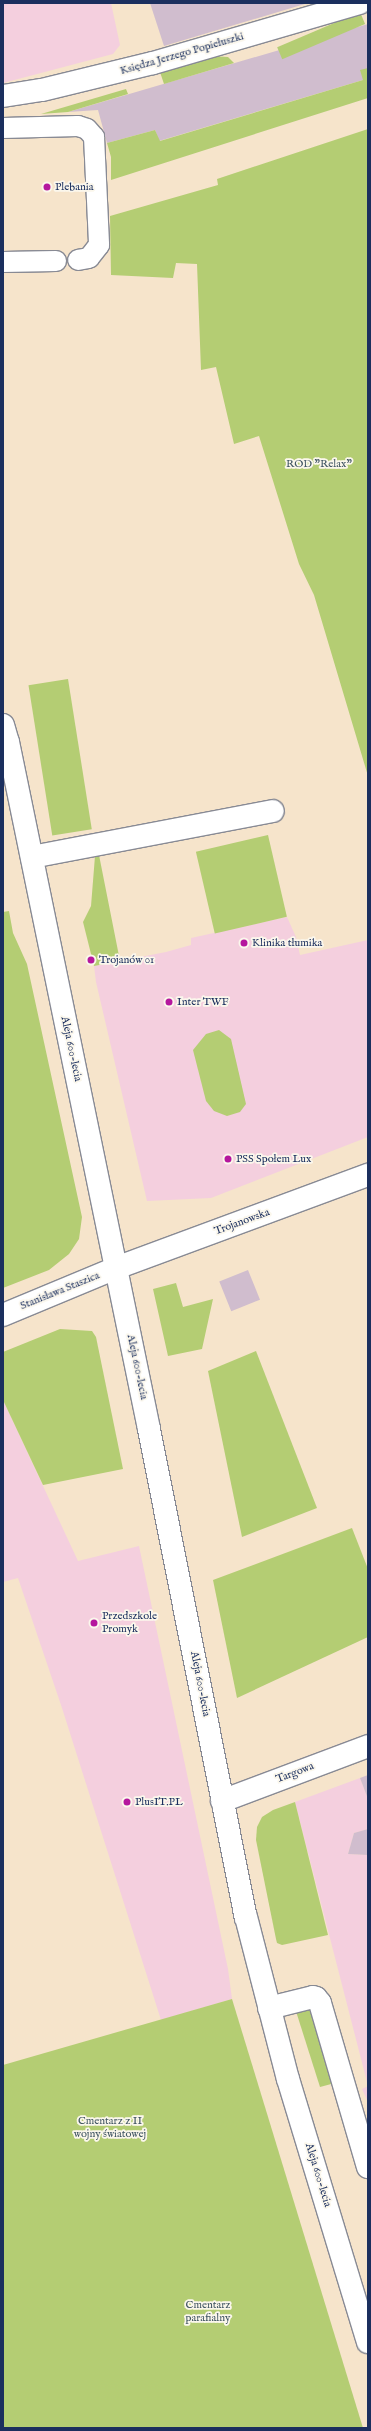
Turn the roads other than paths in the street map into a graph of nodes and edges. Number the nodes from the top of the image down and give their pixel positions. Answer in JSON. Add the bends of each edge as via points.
{"nodes":[{"id":1,"x":359,"y":3,"type":"edge"},
{"id":2,"x":3,"y":96,"type":"edge"},
{"id":3,"x":3,"y":128,"type":"edge"},
{"id":4,"x":78,"y":260,"type":"dead end"},
{"id":5,"x":56,"y":261,"type":"dead end"},
{"id":6,"x":3,"y":262,"type":"edge"},
{"id":7,"x":3,"y":725,"type":"edge"},
{"id":8,"x":273,"y":812,"type":"dead end"},
{"id":9,"x":32,"y":857,"type":"junction"},
{"id":10,"x":368,"y":1175,"type":"edge"},
{"id":11,"x":116,"y":1268,"type":"junction"},
{"id":12,"x":3,"y":1315,"type":"edge"},
{"id":13,"x":368,"y":1746,"type":"edge"},
{"id":14,"x":222,"y":1801,"type":"junction"},
{"id":15,"x":269,"y":2008,"type":"junction"},
{"id":16,"x":368,"y":2167,"type":"edge"},
{"id":17,"x":368,"y":2342,"type":"edge"}],
"edges":[{"from":1,"to":2,"type":"main road","name":"Księdza Jerzego Popiełuszki","via":[[153,63],[42,90]]},
{"from":3,"to":4,"type":"street","via":[[78,126],[87,129],[94,137],[99,245],[89,258]]},
{"from":5,"to":6,"type":"street"},
{"from":7,"to":9,"type":"main road","name":"Aleja 600-lecia"},
{"from":8,"to":9,"type":"main road"},
{"from":9,"to":11,"type":"main road","name":"Aleja 600-lecia"},
{"from":10,"to":11,"type":"main road","name":"Trojanowska"},
{"from":11,"to":12,"type":"main road","name":"Stanisława Staszica"},
{"from":11,"to":14,"type":"main road","name":"Aleja 600-lecia"},
{"from":13,"to":14,"type":"main road","name":"Targowa"},
{"from":14,"to":15,"type":"main road","name":"Aleja 600-lecia","via":[[246,1917]]},
{"from":15,"to":16,"type":"main road","via":[[313,1997],[320,2003]]},
{"from":15,"to":17,"type":"main road","name":"Aleja 600-lecia"}]}
